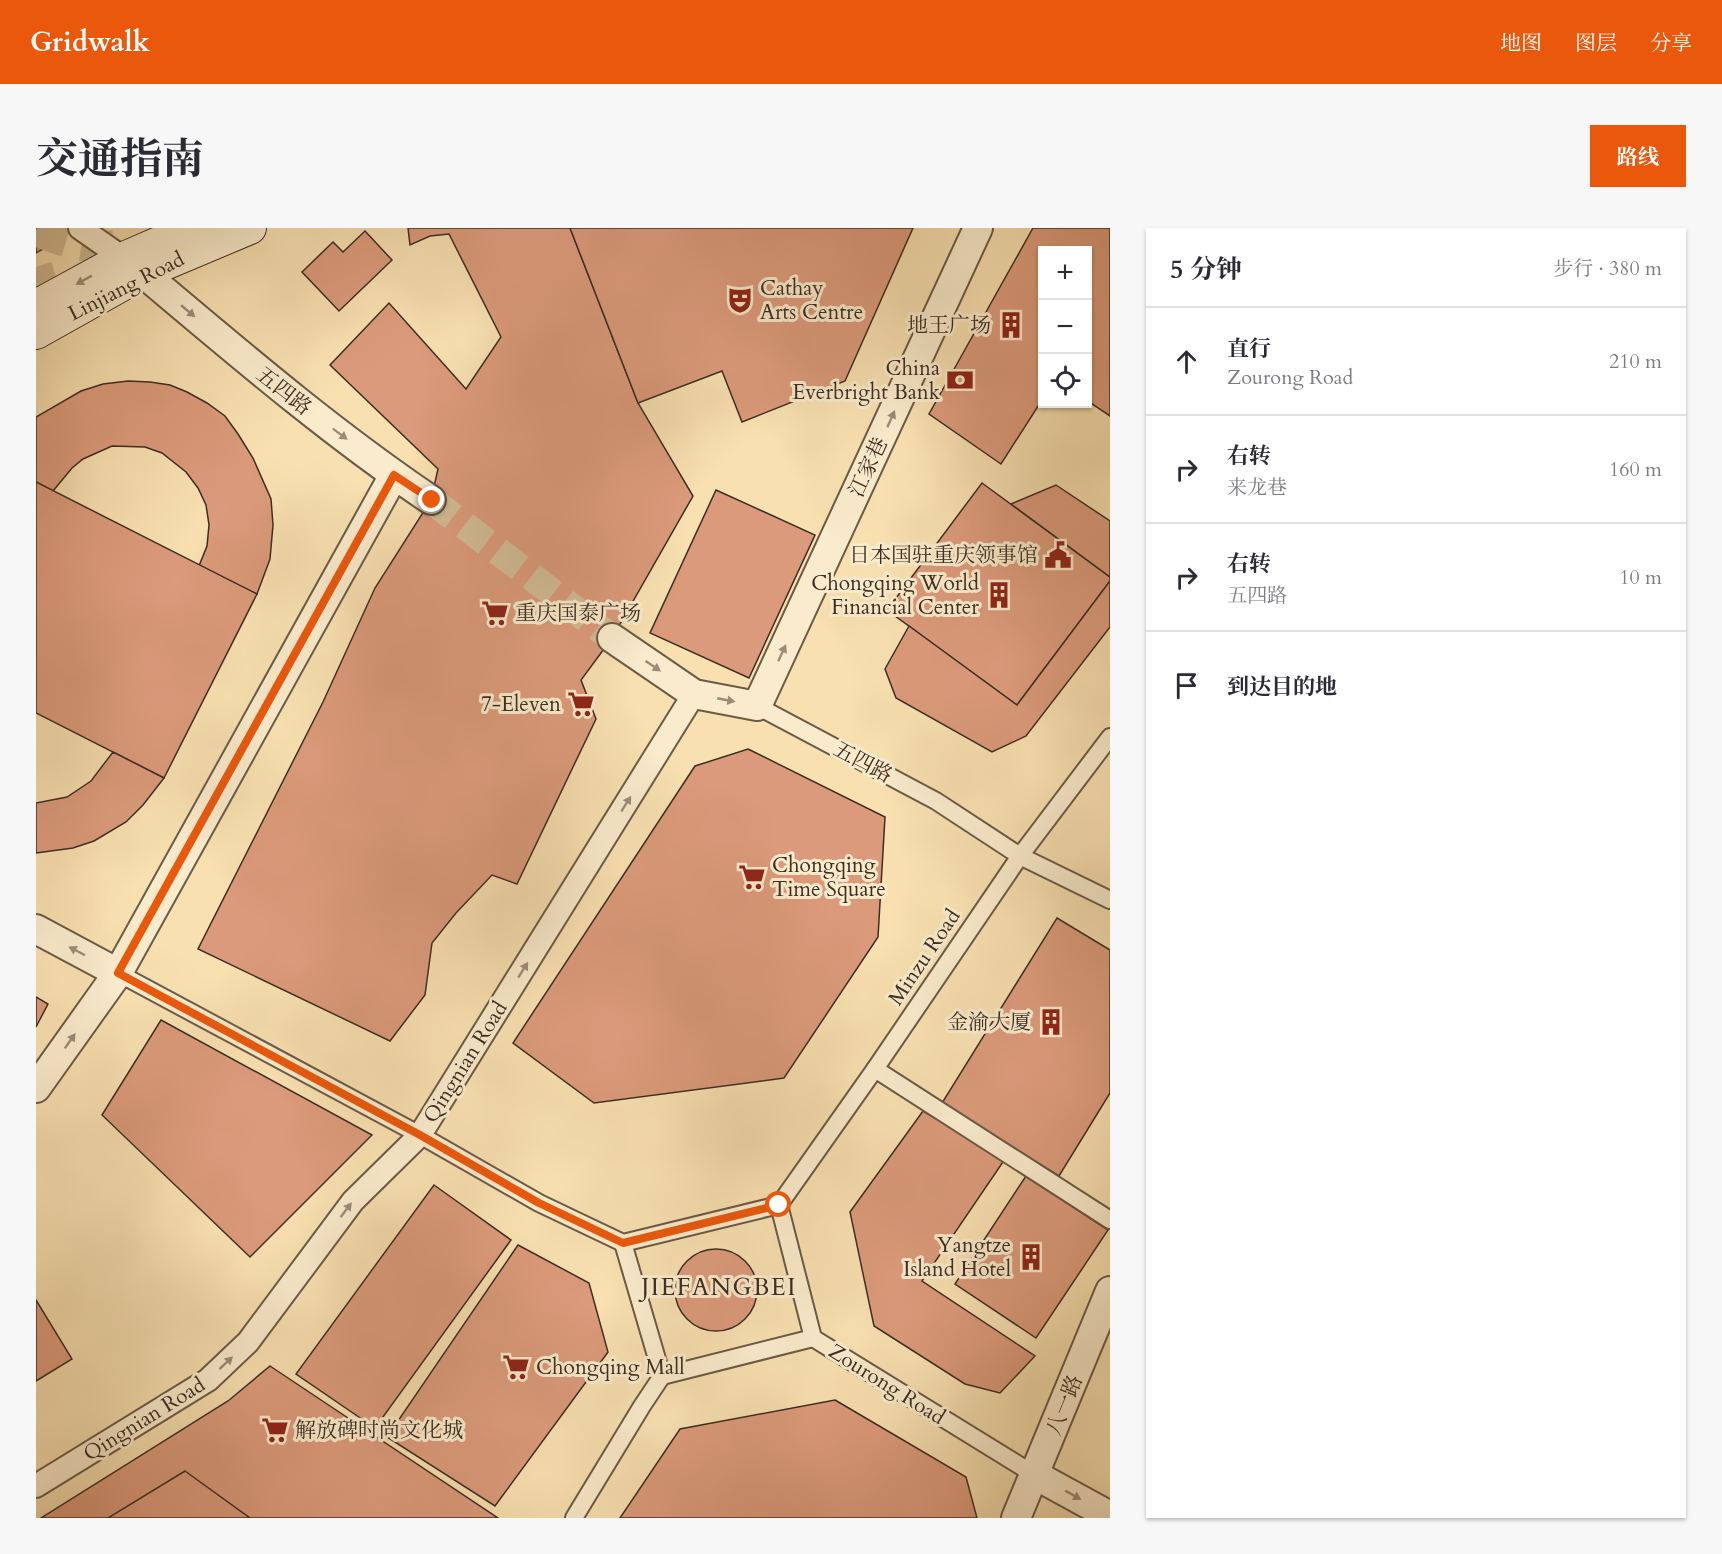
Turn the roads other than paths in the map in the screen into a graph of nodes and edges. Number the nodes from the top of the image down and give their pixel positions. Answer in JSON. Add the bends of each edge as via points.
{"nodes":[{"id":1,"x":80,"y":228,"type":"edge"},
{"id":2,"x":194,"y":228,"type":"edge"},
{"id":3,"x":250,"y":228,"type":"edge"},
{"id":4,"x":978,"y":228,"type":"edge"},
{"id":5,"x":134,"y":266,"type":"junction"},
{"id":6,"x":36,"y":306,"type":"edge"},
{"id":7,"x":36,"y":333,"type":"edge"},
{"id":8,"x":394,"y":475,"type":"junction"},
{"id":9,"x":432,"y":500,"type":"tunnel mouth"},
{"id":10,"x":612,"y":638,"type":"tunnel mouth"},
{"id":11,"x":694,"y":694,"type":"junction"},
{"id":12,"x":757,"y":706,"type":"junction"},
{"id":13,"x":1110,"y":737,"type":"edge"},
{"id":14,"x":1020,"y":856,"type":"junction"},
{"id":15,"x":1110,"y":900,"type":"edge"},
{"id":16,"x":36,"y":929,"type":"edge"},
{"id":17,"x":118,"y":973,"type":"junction"},
{"id":18,"x":875,"y":1069,"type":"junction"},
{"id":19,"x":36,"y":1088,"type":"edge"},
{"id":20,"x":420,"y":1135,"type":"junction"},
{"id":21,"x":779,"y":1205,"type":"junction"},
{"id":22,"x":1110,"y":1220,"type":"edge"},
{"id":23,"x":623,"y":1243,"type":"junction"},
{"id":24,"x":1110,"y":1291,"type":"edge"},
{"id":25,"x":813,"y":1338,"type":"junction"},
{"id":26,"x":662,"y":1376,"type":"junction"},
{"id":27,"x":1035,"y":1474,"type":"junction"},
{"id":28,"x":36,"y":1486,"type":"edge"},
{"id":29,"x":1110,"y":1516,"type":"edge"},
{"id":30,"x":574,"y":1518,"type":"edge"},
{"id":31,"x":1016,"y":1518,"type":"edge"}],
"edges":[{"from":1,"to":5,"type":"street"},
{"from":2,"to":5,"type":"main road","name":"Linjiang Road"},
{"from":3,"to":5,"type":"main road","name":"Linjiang Road"},
{"from":12,"to":4,"type":"street","name":"江家巷","one_way":true},
{"from":5,"to":6,"type":"main road","name":"Linjiang Road","one_way":true},
{"from":5,"to":7,"type":"main road","name":"Linjiang Road"},
{"from":5,"to":8,"type":"street","name":"五四路","one_way":true,"via":[[270,380]]},
{"from":8,"to":9,"type":"street","name":"五四路"},
{"from":8,"to":17,"type":"street"},
{"from":10,"to":11,"type":"street","name":"五四路","one_way":true},
{"from":11,"to":12,"type":"street","name":"五四路","one_way":true},
{"from":20,"to":11,"type":"street","name":"Qingnian Road","one_way":true},
{"from":12,"to":14,"type":"street","name":"五四路","via":[[936,801]]},
{"from":13,"to":14,"type":"street","name":"Minzu Road"},
{"from":14,"to":15,"type":"street","name":"五四路"},
{"from":14,"to":18,"type":"street","name":"Minzu Road"},
{"from":17,"to":16,"type":"street","one_way":true},
{"from":19,"to":17,"type":"street","one_way":true},
{"from":17,"to":20,"type":"street"},
{"from":18,"to":21,"type":"street","name":"Minzu Road"},
{"from":18,"to":22,"type":"street"},
{"from":20,"to":23,"type":"street","via":[[539,1203]]},
{"from":28,"to":20,"type":"street","name":"Qingnian Road","one_way":true,"via":[[208,1380],[248,1342],[353,1201]]},
{"from":21,"to":23,"type":"street"},
{"from":21,"to":25,"type":"street","name":"Zourong Road"},
{"from":23,"to":26,"type":"street"},
{"from":24,"to":27,"type":"street","name":"八一路"},
{"from":25,"to":26,"type":"street"},
{"from":25,"to":27,"type":"street","name":"Zourong Road"},
{"from":26,"to":30,"type":"street"},
{"from":27,"to":29,"type":"street","name":"Zourong Road","one_way":true},
{"from":27,"to":31,"type":"street","name":"八一路"}]}
